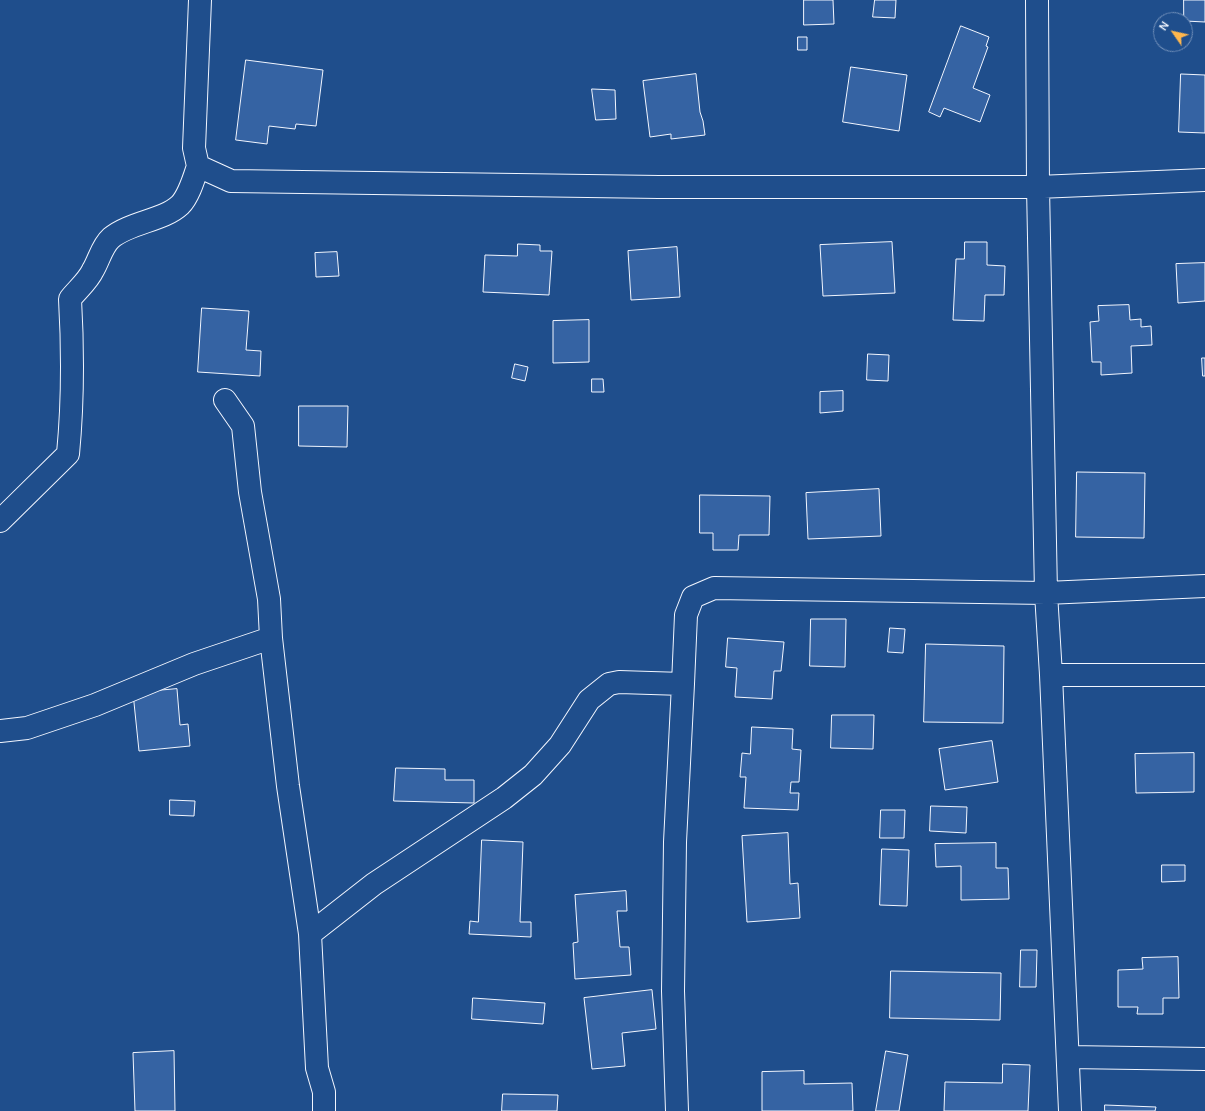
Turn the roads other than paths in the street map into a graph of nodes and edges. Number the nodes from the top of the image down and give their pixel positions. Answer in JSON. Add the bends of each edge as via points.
{"nodes":[{"id":1,"x":200,"y":0,"type":"edge"},
{"id":2,"x":1037,"y":0,"type":"edge"},
{"id":3,"x":198,"y":166,"type":"junction"},
{"id":4,"x":1205,"y":180,"type":"edge"},
{"id":5,"x":1038,"y":187,"type":"junction"},
{"id":6,"x":225,"y":400,"type":"dead end"},
{"id":7,"x":0,"y":521,"type":"edge"},
{"id":8,"x":1205,"y":586,"type":"edge"},
{"id":9,"x":1046,"y":593,"type":"junction"},
{"id":10,"x":271,"y":638,"type":"junction"},
{"id":11,"x":1051,"y":675,"type":"junction"},
{"id":12,"x":1205,"y":675,"type":"edge"},
{"id":13,"x":683,"y":684,"type":"junction"},
{"id":14,"x":0,"y":731,"type":"edge"},
{"id":15,"x":310,"y":934,"type":"junction"},
{"id":16,"x":1068,"y":1057,"type":"junction"},
{"id":17,"x":1205,"y":1059,"type":"edge"},
{"id":18,"x":324,"y":1111,"type":"edge"},
{"id":19,"x":678,"y":1111,"type":"edge"},
{"id":20,"x":1070,"y":1111,"type":"edge"}],
"edges":[{"from":1,"to":3,"type":"street","via":[[194,148]]},
{"from":2,"to":5,"type":"street"},
{"from":3,"to":5,"type":"street","via":[[231,181],[659,187]]},
{"from":3,"to":7,"type":"street","via":[[181,204],[170,212],[125,229],[110,239],[93,272],[70,299],[72,406],[68,454]]},
{"from":4,"to":5,"type":"street"},
{"from":5,"to":9,"type":"street"},
{"from":6,"to":10,"type":"street","via":[[243,426],[250,492],[269,599]]},
{"from":8,"to":9,"type":"street"},
{"from":9,"to":11,"type":"street"},
{"from":9,"to":13,"type":"street","via":[[714,588],[693,597],[686,615]]},
{"from":10,"to":14,"type":"street","via":[[194,664],[95,705],[27,728]]},
{"from":10,"to":15,"type":"street","via":[[288,786]]},
{"from":11,"to":12,"type":"street"},
{"from":11,"to":16,"type":"street"},
{"from":13,"to":15,"type":"street","via":[[609,684],[589,700],[560,746],[534,775],[504,798],[374,884]]},
{"from":13,"to":19,"type":"street","via":[[675,842],[673,991]]},
{"from":15,"to":18,"type":"street","via":[[317,1068],[324,1092]]},
{"from":16,"to":17,"type":"street"},
{"from":16,"to":20,"type":"street"}]}
